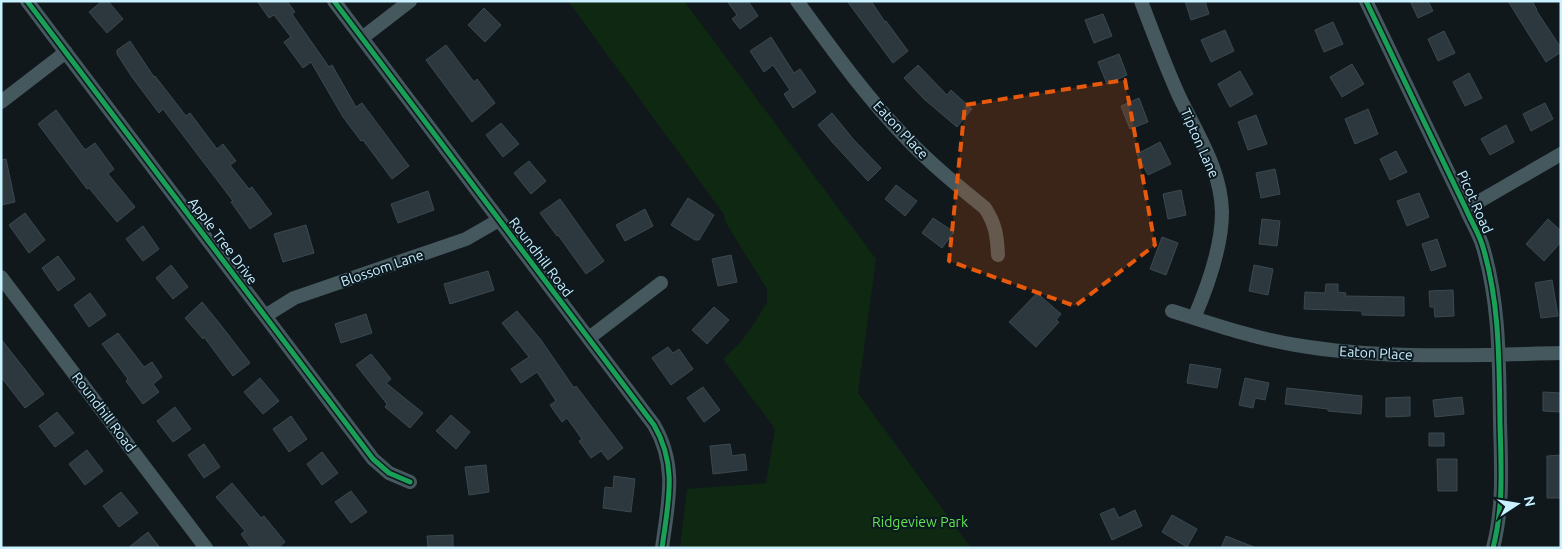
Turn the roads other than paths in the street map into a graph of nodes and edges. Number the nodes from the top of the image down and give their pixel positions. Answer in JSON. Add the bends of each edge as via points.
{"nodes":[{"id":1,"x":27,"y":1,"type":"edge"},
{"id":2,"x":334,"y":1,"type":"edge"},
{"id":3,"x":410,"y":1,"type":"edge"},
{"id":4,"x":797,"y":1,"type":"edge"},
{"id":5,"x":1141,"y":1,"type":"edge"},
{"id":6,"x":1366,"y":1,"type":"edge"},
{"id":7,"x":362,"y":38,"type":"junction"},
{"id":8,"x":66,"y":52,"type":"junction"},
{"id":9,"x":1,"y":102,"type":"edge"},
{"id":10,"x":1561,"y":154,"type":"edge"},
{"id":11,"x":1466,"y":209,"type":"junction"},
{"id":12,"x":499,"y":220,"type":"junction"},
{"id":13,"x":998,"y":256,"type":"dead end"},
{"id":14,"x":1,"y":277,"type":"edge"},
{"id":15,"x":661,"y":283,"type":"dead end"},
{"id":16,"x":1172,"y":311,"type":"dead end"},
{"id":17,"x":265,"y":316,"type":"junction"},
{"id":18,"x":1194,"y":318,"type":"junction"},
{"id":19,"x":589,"y":338,"type":"junction"},
{"id":20,"x":1561,"y":353,"type":"edge"},
{"id":21,"x":1498,"y":354,"type":"junction"},
{"id":22,"x":410,"y":482,"type":"dead end"},
{"id":23,"x":206,"y":548,"type":"edge"},
{"id":24,"x":662,"y":548,"type":"edge"},
{"id":25,"x":1493,"y":548,"type":"edge"}],
"edges":[{"from":1,"to":8,"type":"street","name":"Apple Tree Drive"},
{"from":2,"to":7,"type":"street","name":"Roundhill Road"},
{"from":3,"to":7,"type":"street"},
{"from":4,"to":13,"type":"street","name":"Eaton Place","via":[[882,112],[926,158],[985,208],[996,230]]},
{"from":5,"to":18,"type":"street","name":"Tipton Lane","via":[[1179,96],[1209,155],[1220,188],[1219,240]]},
{"from":6,"to":11,"type":"street","name":"Picot Road"},
{"from":7,"to":12,"type":"street","name":"Roundhill Road"},
{"from":8,"to":9,"type":"street"},
{"from":8,"to":17,"type":"street","name":"Apple Tree Drive"},
{"from":10,"to":11,"type":"street"},
{"from":11,"to":21,"type":"street","name":"Picot Road","via":[[1481,243],[1490,276]]},
{"from":12,"to":17,"type":"street","name":"Blossom Lane","via":[[466,238],[294,298]]},
{"from":12,"to":19,"type":"street","name":"Roundhill Road"},
{"from":14,"to":23,"type":"street","name":"Roundhill Road"},
{"from":15,"to":19,"type":"street"},
{"from":16,"to":18,"type":"street","name":"Eaton Place"},
{"from":17,"to":22,"type":"street","name":"Apple Tree Drive","via":[[373,458],[389,473]]},
{"from":18,"to":21,"type":"street","name":"Eaton Place","via":[[1268,340],[1336,351],[1402,356]]},
{"from":19,"to":24,"type":"street","name":"Roundhill Road","via":[[654,425],[666,452],[670,486]]},
{"from":20,"to":21,"type":"street","name":"Eaton Place"},
{"from":21,"to":25,"type":"street","name":"Picot Road","via":[[1501,491]]}]}
